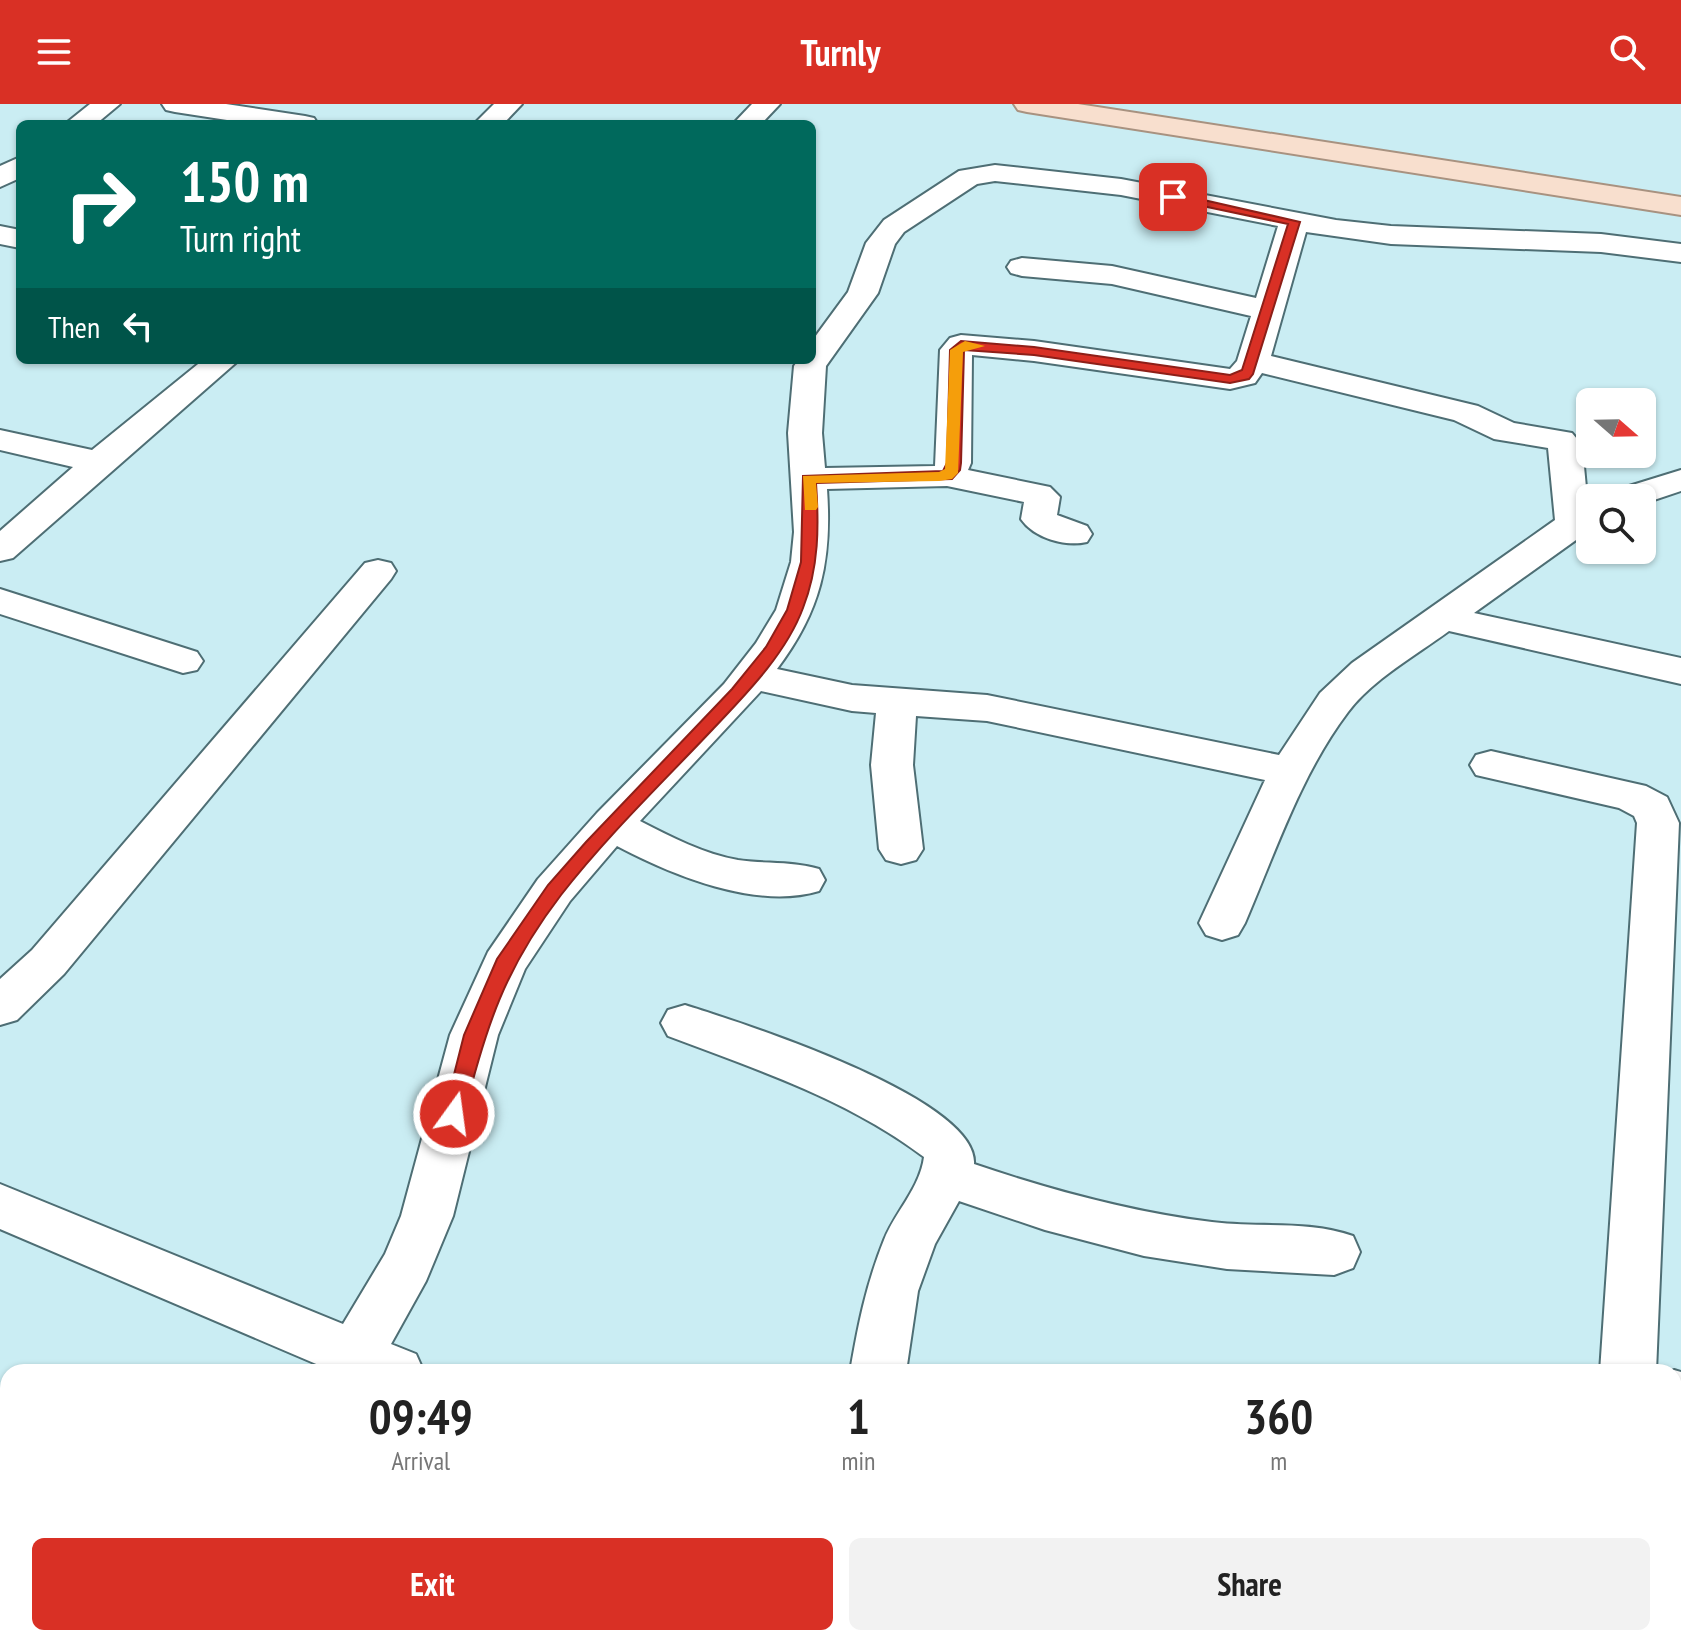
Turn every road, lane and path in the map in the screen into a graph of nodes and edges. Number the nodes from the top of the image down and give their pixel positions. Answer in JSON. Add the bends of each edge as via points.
{"nodes":[{"id":1,"x":107,"y":104,"type":"edge"},
{"id":2,"x":175,"y":104,"type":"edge"},
{"id":3,"x":509,"y":104,"type":"edge"},
{"id":4,"x":767,"y":104,"type":"edge"},
{"id":5,"x":1027,"y":104,"type":"edge"},
{"id":6,"x":84,"y":120,"type":"edge"},
{"id":7,"x":279,"y":120,"type":"edge"},
{"id":8,"x":491,"y":120,"type":"edge"},
{"id":9,"x":750,"y":120,"type":"edge"},
{"id":10,"x":1671,"y":205,"type":"edge"},
{"id":11,"x":1294,"y":222,"type":"junction"},
{"id":12,"x":1681,"y":253,"type":"edge"},
{"id":13,"x":1022,"y":267,"type":"dead end"},
{"id":14,"x":1267,"y":310,"type":"junction"},
{"id":15,"x":816,"y":356,"type":"edge"},
{"id":16,"x":1253,"y":361,"type":"junction"},
{"id":17,"x":218,"y":364,"type":"edge"},
{"id":18,"x":813,"y":364,"type":"edge"},
{"id":19,"x":0,"y":440,"type":"edge"},
{"id":20,"x":99,"y":462,"type":"junction"},
{"id":21,"x":947,"y":476,"type":"junction"},
{"id":22,"x":808,"y":479,"type":"junction"},
{"id":23,"x":1681,"y":480,"type":"edge"},
{"id":24,"x":1656,"y":488,"type":"edge"},
{"id":25,"x":1576,"y":498,"type":"edge"},
{"id":26,"x":1576,"y":524,"type":"edge"},
{"id":27,"x":1074,"y":534,"type":"dead end"},
{"id":28,"x":0,"y":550,"type":"edge"},
{"id":29,"x":378,"y":571,"type":"dead end"},
{"id":30,"x":0,"y":601,"type":"edge"},
{"id":31,"x":1443,"y":618,"type":"junction"},
{"id":32,"x":183,"y":661,"type":"dead end"},
{"id":33,"x":1681,"y":671,"type":"edge"},
{"id":34,"x":752,"y":676,"type":"junction"},
{"id":35,"x":897,"y":702,"type":"junction"},
{"id":36,"x":1491,"y":765,"type":"dead end"},
{"id":37,"x":1290,"y":771,"type":"junction"},
{"id":38,"x":612,"y":824,"type":"junction"},
{"id":39,"x":901,"y":849,"type":"dead end"},
{"id":40,"x":803,"y":880,"type":"dead end"},
{"id":41,"x":1667,"y":905,"type":"edge"},
{"id":42,"x":1222,"y":923,"type":"dead end"},
{"id":43,"x":0,"y":1007,"type":"edge"},
{"id":44,"x":685,"y":1023,"type":"dead end"},
{"id":45,"x":947,"y":1176,"type":"junction"},
{"id":46,"x":0,"y":1206,"type":"edge"},
{"id":47,"x":1334,"y":1252,"type":"dead end"},
{"id":48,"x":375,"y":1363,"type":"edge"},
{"id":49,"x":879,"y":1364,"type":"edge"},
{"id":50,"x":1629,"y":1364,"type":"edge"}],
"edges":[{"from":1,"to":6,"type":"street"},
{"from":2,"to":7,"type":"street"},
{"from":3,"to":8,"type":"street"},
{"from":4,"to":9,"type":"street"},
{"from":5,"to":10,"type":"main road"},
{"from":10,"to":12,"type":"street"},
{"from":11,"to":12,"type":"street","via":[[1391,235],[1601,243]]},
{"from":11,"to":14,"type":"street"},
{"from":11,"to":15,"type":"street","via":[[1121,187],[995,173],[969,177],[886,234],[863,293]]},
{"from":13,"to":14,"type":"street","via":[[1112,275]]},
{"from":14,"to":16,"type":"street"},
{"from":16,"to":21,"type":"street","via":[[1244,376],[1230,379],[961,345],[956,350],[954,463]]},
{"from":16,"to":25,"type":"street","via":[[1466,413],[1506,432],[1563,442]]},
{"from":17,"to":20,"type":"street"},
{"from":18,"to":22,"type":"street","via":[[805,433]]},
{"from":19,"to":20,"type":"street"},
{"from":20,"to":28,"type":"street"},
{"from":21,"to":22,"type":"street"},
{"from":21,"to":27,"type":"street","via":[[1038,494],[1039,519]]},
{"from":22,"to":34,"type":"street","via":[[809,562],[795,610]]},
{"from":23,"to":24,"type":"street"},
{"from":26,"to":31,"type":"street"},
{"from":29,"to":43,"type":"street","via":[[48,962]]},
{"from":30,"to":32,"type":"street"},
{"from":31,"to":33,"type":"street"},
{"from":31,"to":37,"type":"street","via":[[1366,672],[1334,702]]},
{"from":34,"to":35,"type":"street","via":[[852,698]]},
{"from":34,"to":38,"type":"street"},
{"from":35,"to":37,"type":"street","via":[[987,708]]},
{"from":35,"to":39,"type":"street","via":[[892,765]]},
{"from":36,"to":41,"type":"street","via":[[1631,796],[1652,807]]},
{"from":37,"to":42,"type":"street"},
{"from":38,"to":40,"type":"street","via":[[697,865],[736,875]]},
{"from":38,"to":48,"type":"street","via":[[554,890],[504,964],[474,1035],[427,1216]]},
{"from":41,"to":50,"type":"street"},
{"from":44,"to":45,"type":"street","via":[[878,1100],[941,1142],[949,1156]]},
{"from":45,"to":47,"type":"street","via":[[1058,1214],[1131,1231],[1214,1245]]},
{"from":45,"to":49,"type":"street","via":[[911,1237],[891,1291]]},
{"from":46,"to":48,"type":"street"}]}
